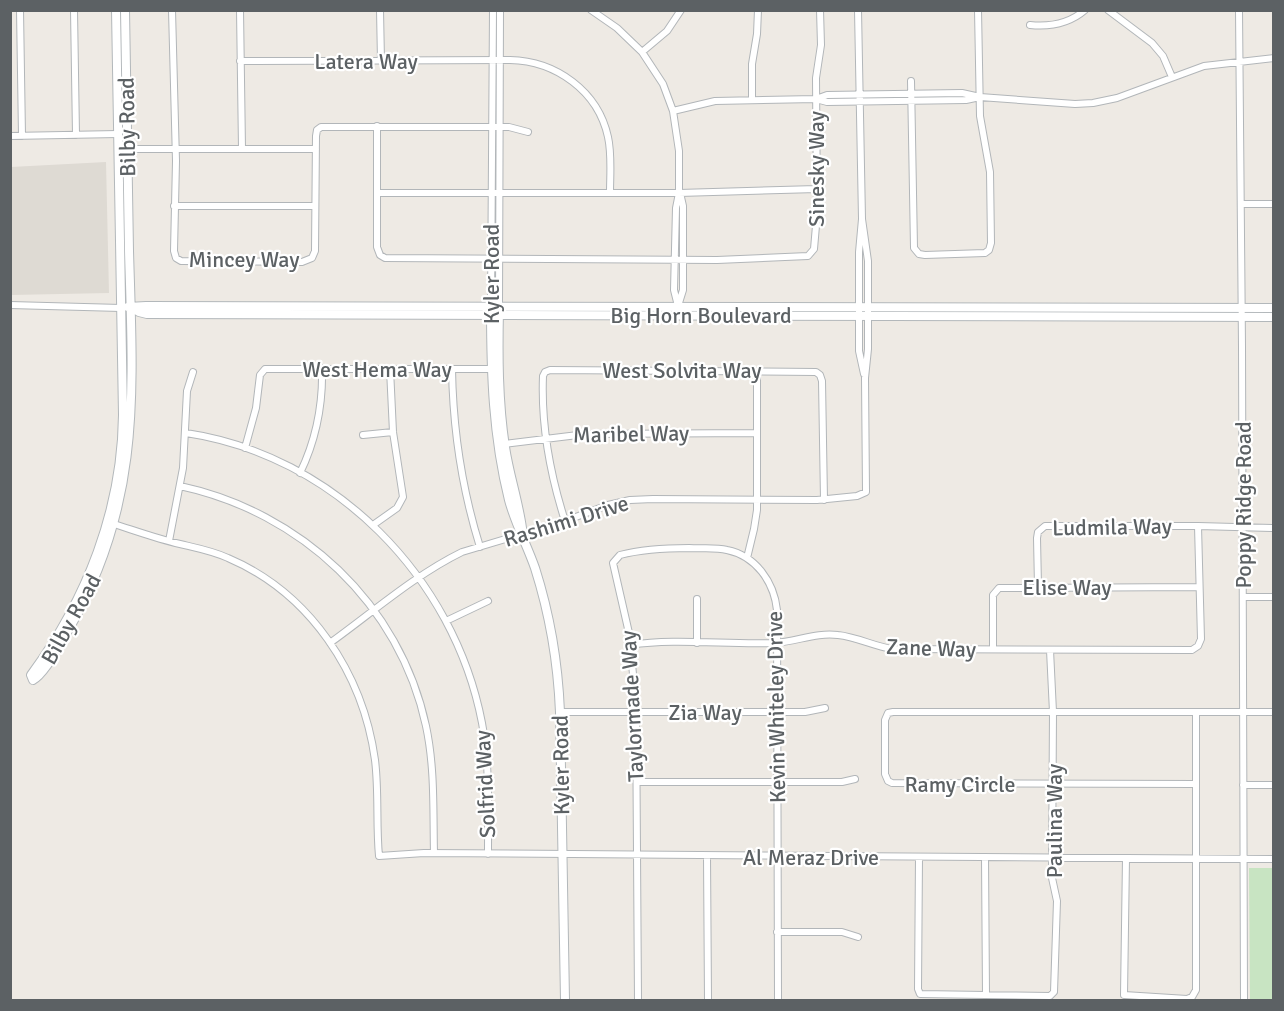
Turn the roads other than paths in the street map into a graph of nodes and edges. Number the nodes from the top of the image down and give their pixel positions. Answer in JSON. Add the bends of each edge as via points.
{"nodes":[{"id":1,"x":20,"y":10,"type":"edge"},
{"id":2,"x":74,"y":10,"type":"edge"},
{"id":3,"x":116,"y":10,"type":"edge"},
{"id":4,"x":125,"y":10,"type":"edge"},
{"id":5,"x":172,"y":10,"type":"edge"},
{"id":6,"x":240,"y":10,"type":"edge"},
{"id":7,"x":380,"y":10,"type":"edge"},
{"id":8,"x":493,"y":10,"type":"edge"},
{"id":9,"x":500,"y":10,"type":"edge"},
{"id":10,"x":681,"y":10,"type":"edge"},
{"id":11,"x":758,"y":10,"type":"edge"},
{"id":12,"x":820,"y":10,"type":"edge"},
{"id":13,"x":858,"y":10,"type":"edge"},
{"id":14,"x":978,"y":10,"type":"edge"},
{"id":15,"x":1085,"y":10,"type":"edge"},
{"id":16,"x":1108,"y":10,"type":"edge"},
{"id":17,"x":1239,"y":10,"type":"edge"},
{"id":18,"x":592,"y":11,"type":"edge"},
{"id":19,"x":1030,"y":25,"type":"dead end"},
{"id":20,"x":642,"y":52,"type":"junction"},
{"id":21,"x":1274,"y":58,"type":"edge"},
{"id":22,"x":496,"y":60,"type":"junction"},
{"id":23,"x":240,"y":61,"type":"junction"},
{"id":24,"x":381,"y":61,"type":"junction"},
{"id":25,"x":1239,"y":63,"type":"junction"},
{"id":26,"x":1172,"y":77,"type":"junction"},
{"id":27,"x":910,"y":81,"type":"dead end"},
{"id":28,"x":911,"y":97,"type":"junction"},
{"id":29,"x":980,"y":97,"type":"junction"},
{"id":30,"x":860,"y":98,"type":"junction"},
{"id":31,"x":816,"y":99,"type":"junction"},
{"id":32,"x":752,"y":100,"type":"junction"},
{"id":33,"x":673,"y":111,"type":"junction"},
{"id":34,"x":377,"y":126,"type":"junction"},
{"id":35,"x":496,"y":127,"type":"junction"},
{"id":36,"x":528,"y":132,"type":"dead end"},
{"id":37,"x":118,"y":134,"type":"junction"},
{"id":38,"x":76,"y":135,"type":"junction"},
{"id":39,"x":10,"y":136,"type":"edge"},
{"id":40,"x":22,"y":136,"type":"junction"},
{"id":41,"x":127,"y":149,"type":"junction"},
{"id":42,"x":175,"y":149,"type":"junction"},
{"id":43,"x":242,"y":149,"type":"junction"},
{"id":44,"x":315,"y":149,"type":"junction"},
{"id":45,"x":818,"y":189,"type":"junction"},
{"id":46,"x":377,"y":193,"type":"junction"},
{"id":47,"x":496,"y":193,"type":"junction"},
{"id":48,"x":610,"y":193,"type":"junction"},
{"id":49,"x":679,"y":193,"type":"junction"},
{"id":50,"x":1241,"y":204,"type":"junction"},
{"id":51,"x":1274,"y":204,"type":"edge"},
{"id":52,"x":174,"y":206,"type":"junction"},
{"id":53,"x":315,"y":206,"type":"junction"},
{"id":54,"x":495,"y":259,"type":"junction"},
{"id":55,"x":675,"y":260,"type":"junction"},
{"id":56,"x":683,"y":260,"type":"junction"},
{"id":57,"x":10,"y":305,"type":"edge"},
{"id":58,"x":678,"y":306,"type":"junction"},
{"id":59,"x":121,"y":308,"type":"junction"},
{"id":60,"x":131,"y":308,"type":"junction"},
{"id":61,"x":1274,"y":308,"type":"edge"},
{"id":62,"x":495,"y":310,"type":"junction"},
{"id":63,"x":863,"y":311,"type":"junction"},
{"id":64,"x":1242,"y":313,"type":"junction"},
{"id":65,"x":1274,"y":317,"type":"edge"},
{"id":66,"x":322,"y":368,"type":"junction"},
{"id":67,"x":390,"y":369,"type":"junction"},
{"id":68,"x":452,"y":369,"type":"junction"},
{"id":69,"x":491,"y":369,"type":"junction"},
{"id":70,"x":757,"y":370,"type":"junction"},
{"id":71,"x":193,"y":372,"type":"dead end"},
{"id":72,"x":393,"y":432,"type":"junction"},
{"id":73,"x":186,"y":433,"type":"junction"},
{"id":74,"x":757,"y":433,"type":"junction"},
{"id":75,"x":363,"y":435,"type":"dead end"},
{"id":76,"x":546,"y":437,"type":"junction"},
{"id":77,"x":504,"y":444,"type":"junction"},
{"id":78,"x":245,"y":448,"type":"junction"},
{"id":79,"x":300,"y":473,"type":"junction"},
{"id":80,"x":118,"y":479,"type":"junction"},
{"id":81,"x":180,"y":486,"type":"junction"},
{"id":82,"x":757,"y":500,"type":"junction"},
{"id":83,"x":824,"y":500,"type":"junction"},
{"id":84,"x":565,"y":521,"type":"junction"},
{"id":85,"x":114,"y":525,"type":"junction"},
{"id":86,"x":372,"y":525,"type":"junction"},
{"id":87,"x":1198,"y":525,"type":"junction"},
{"id":88,"x":1243,"y":528,"type":"junction"},
{"id":89,"x":1274,"y":528,"type":"edge"},
{"id":90,"x":523,"y":534,"type":"junction"},
{"id":91,"x":169,"y":541,"type":"junction"},
{"id":92,"x":480,"y":548,"type":"junction"},
{"id":93,"x":615,"y":558,"type":"joint"},
{"id":94,"x":747,"y":558,"type":"junction"},
{"id":95,"x":420,"y":577,"type":"junction"},
{"id":96,"x":1038,"y":586,"type":"junction"},
{"id":97,"x":1198,"y":586,"type":"junction"},
{"id":98,"x":1243,"y":597,"type":"junction"},
{"id":99,"x":1274,"y":597,"type":"edge"},
{"id":100,"x":697,"y":599,"type":"dead end"},
{"id":101,"x":488,"y":601,"type":"dead end"},
{"id":102,"x":375,"y":611,"type":"junction"},
{"id":103,"x":446,"y":621,"type":"junction"},
{"id":104,"x":330,"y":643,"type":"junction"},
{"id":105,"x":697,"y":643,"type":"junction"},
{"id":106,"x":777,"y":643,"type":"junction"},
{"id":107,"x":631,"y":645,"type":"junction"},
{"id":108,"x":993,"y":650,"type":"junction"},
{"id":109,"x":1050,"y":650,"type":"junction"},
{"id":110,"x":825,"y":708,"type":"dead end"},
{"id":111,"x":560,"y":712,"type":"junction"},
{"id":112,"x":636,"y":712,"type":"junction"},
{"id":113,"x":777,"y":712,"type":"junction"},
{"id":114,"x":1053,"y":712,"type":"junction"},
{"id":115,"x":1196,"y":712,"type":"junction"},
{"id":116,"x":1243,"y":712,"type":"junction"},
{"id":117,"x":1274,"y":712,"type":"edge"},
{"id":118,"x":855,"y":779,"type":"dead end"},
{"id":119,"x":637,"y":782,"type":"junction"},
{"id":120,"x":777,"y":782,"type":"junction"},
{"id":121,"x":1053,"y":784,"type":"junction"},
{"id":122,"x":1196,"y":784,"type":"junction"},
{"id":123,"x":1274,"y":784,"type":"edge"},
{"id":124,"x":1243,"y":785,"type":"junction"},
{"id":125,"x":434,"y":854,"type":"junction"},
{"id":126,"x":488,"y":854,"type":"junction"},
{"id":127,"x":563,"y":855,"type":"junction"},
{"id":128,"x":637,"y":856,"type":"junction"},
{"id":129,"x":707,"y":856,"type":"junction"},
{"id":130,"x":777,"y":856,"type":"junction"},
{"id":131,"x":918,"y":857,"type":"junction"},
{"id":132,"x":985,"y":857,"type":"junction"},
{"id":133,"x":1052,"y":858,"type":"junction"},
{"id":134,"x":1126,"y":858,"type":"junction"},
{"id":135,"x":1196,"y":858,"type":"junction"},
{"id":136,"x":1244,"y":858,"type":"junction"},
{"id":137,"x":1274,"y":859,"type":"edge"},
{"id":138,"x":777,"y":932,"type":"junction"},
{"id":139,"x":858,"y":937,"type":"dead end"},
{"id":140,"x":986,"y":995,"type":"junction"},
{"id":141,"x":565,"y":1000,"type":"edge"},
{"id":142,"x":638,"y":1000,"type":"edge"},
{"id":143,"x":708,"y":1000,"type":"edge"},
{"id":144,"x":778,"y":1000,"type":"edge"},
{"id":145,"x":1244,"y":1000,"type":"edge"}],
"edges":[{"from":1,"to":40,"type":"street"},
{"from":2,"to":38,"type":"street"},
{"from":3,"to":37,"type":"main road","name":"Bilby Road"},
{"from":4,"to":41,"type":"main road","name":"Bilby Road"},
{"from":5,"to":42,"type":"street","name":"Mincey Way"},
{"from":6,"to":23,"type":"street"},
{"from":7,"to":24,"type":"street"},
{"from":8,"to":22,"type":"street","name":"Kyler Road"},
{"from":9,"to":22,"type":"street","name":"Kyler Road"},
{"from":10,"to":20,"type":"street","via":[[667,31]]},
{"from":11,"to":32,"type":"street"},
{"from":12,"to":31,"type":"street","name":"Sinesky Way"},
{"from":13,"to":30,"type":"street"},
{"from":14,"to":29,"type":"street"},
{"from":15,"to":19,"type":"street","via":[[1076,18]]},
{"from":16,"to":26,"type":"street","via":[[1152,42]]},
{"from":17,"to":25,"type":"street","name":"Poppy Ridge Road"},
{"from":18,"to":20,"type":"street"},
{"from":20,"to":33,"type":"street","via":[[657,74]]},
{"from":21,"to":25,"type":"street"},
{"from":22,"to":24,"type":"street","name":"Latera Way"},
{"from":22,"to":35,"type":"street","name":"Kyler Road"},
{"from":22,"to":48,"type":"street","name":"Latera Way","via":[[548,67],[570,79],[588,96],[608,135]]},
{"from":23,"to":24,"type":"street","name":"Latera Way"},
{"from":23,"to":43,"type":"street"},
{"from":25,"to":26,"type":"street","via":[[1204,66]]},
{"from":25,"to":50,"type":"street","name":"Poppy Ridge Road"},
{"from":26,"to":29,"type":"street","via":[[1093,103]]},
{"from":27,"to":28,"type":"street"},
{"from":28,"to":29,"type":"street"},
{"from":28,"to":29,"type":"street","via":[[914,249],[922,255],[979,255],[987,252],[991,243],[990,172],[981,129]]},
{"from":28,"to":30,"type":"street"},
{"from":30,"to":31,"type":"street"},
{"from":30,"to":63,"type":"street","via":[[859,252]]},
{"from":31,"to":32,"type":"street"},
{"from":31,"to":45,"type":"street","name":"Sinesky Way"},
{"from":32,"to":33,"type":"street","via":[[707,102]]},
{"from":33,"to":49,"type":"street","via":[[679,142]]},
{"from":34,"to":35,"type":"street"},
{"from":34,"to":44,"type":"street","via":[[321,127],[316,133]]},
{"from":34,"to":46,"type":"street"},
{"from":35,"to":36,"type":"street"},
{"from":35,"to":47,"type":"street","name":"Kyler Road"},
{"from":37,"to":38,"type":"street"},
{"from":37,"to":59,"type":"main road","name":"Bilby Road"},
{"from":38,"to":40,"type":"street"},
{"from":39,"to":40,"type":"street"},
{"from":41,"to":42,"type":"street"},
{"from":41,"to":60,"type":"main road","name":"Bilby Road"},
{"from":42,"to":43,"type":"street"},
{"from":42,"to":52,"type":"street","name":"Mincey Way"},
{"from":43,"to":44,"type":"street"},
{"from":44,"to":53,"type":"street","name":"Mincey Way"},
{"from":45,"to":49,"type":"street"},
{"from":45,"to":56,"type":"street","name":"Sinesky Way","via":[[815,247],[810,255]]},
{"from":46,"to":47,"type":"street"},
{"from":46,"to":54,"type":"street","via":[[376,247],[382,257]]},
{"from":47,"to":48,"type":"street"},
{"from":47,"to":54,"type":"street","name":"Kyler Road"},
{"from":48,"to":49,"type":"street"},
{"from":49,"to":55,"type":"street","via":[[675,208]]},
{"from":49,"to":56,"type":"street","via":[[683,206]]},
{"from":50,"to":51,"type":"street"},
{"from":50,"to":64,"type":"street","name":"Poppy Ridge Road"},
{"from":52,"to":53,"type":"street"},
{"from":52,"to":53,"type":"street","name":"Mincey Way","via":[[174,251],[179,259],[302,262],[315,254]]},
{"from":54,"to":55,"type":"street"},
{"from":54,"to":62,"type":"street","name":"Kyler Road"},
{"from":55,"to":56,"type":"street"},
{"from":55,"to":58,"type":"street"},
{"from":56,"to":58,"type":"street","via":[[683,294]]},
{"from":57,"to":59,"type":"street"},
{"from":58,"to":62,"type":"main road","name":"Big Horn Boulevard"},
{"from":58,"to":63,"type":"main road","name":"Big Horn Boulevard"},
{"from":59,"to":60,"type":"main road","name":"Big Horn Boulevard"},
{"from":59,"to":80,"type":"main road","name":"Bilby Road","via":[[123,427]]},
{"from":60,"to":62,"type":"main road","name":"Big Horn Boulevard","via":[[147,314]]},
{"from":60,"to":85,"type":"main road","name":"Bilby Road","via":[[131,419]]},
{"from":61,"to":64,"type":"main road","name":"Big Horn Boulevard"},
{"from":62,"to":63,"type":"main road","name":"Big Horn Boulevard"},
{"from":62,"to":69,"type":"main road","name":"Kyler Road"},
{"from":62,"to":77,"type":"main road","name":"Kyler Road"},
{"from":63,"to":64,"type":"main road","name":"Big Horn Boulevard"},
{"from":63,"to":83,"type":"street","name":"Rashimi Drive","via":[[859,351],[865,378],[866,492]]},
{"from":64,"to":65,"type":"main road","name":"Big Horn Boulevard"},
{"from":64,"to":88,"type":"street","name":"Poppy Ridge Road"},
{"from":66,"to":67,"type":"street","name":"West Hema Way"},
{"from":66,"to":78,"type":"street","name":"West Hema Way","via":[[263,370]]},
{"from":66,"to":79,"type":"street","via":[[319,419]]},
{"from":67,"to":68,"type":"street","name":"West Hema Way"},
{"from":67,"to":72,"type":"street"},
{"from":68,"to":69,"type":"street","name":"West Hema Way"},
{"from":68,"to":92,"type":"street","via":[[458,450]]},
{"from":69,"to":90,"type":"main road","name":"Kyler Road","via":[[504,479],[513,515]]},
{"from":70,"to":74,"type":"street"},
{"from":70,"to":76,"type":"street","name":"West Solvita Way","via":[[546,371],[542,378]]},
{"from":70,"to":83,"type":"street","name":"West Solvita Way","via":[[818,373],[822,381]]},
{"from":71,"to":73,"type":"street","via":[[187,391]]},
{"from":72,"to":75,"type":"street"},
{"from":72,"to":86,"type":"street","via":[[403,500],[398,508]]},
{"from":73,"to":78,"type":"street","name":"Solfrid Way"},
{"from":73,"to":81,"type":"street"},
{"from":74,"to":76,"type":"street","name":"Maribel Way"},
{"from":74,"to":82,"type":"street"},
{"from":76,"to":77,"type":"street","name":"Maribel Way"},
{"from":76,"to":84,"type":"street"},
{"from":77,"to":90,"type":"main road","name":"Kyler Road"},
{"from":78,"to":79,"type":"street","name":"Solfrid Way"},
{"from":79,"to":86,"type":"street","name":"Solfrid Way","via":[[339,497]]},
{"from":80,"to":85,"type":"main road"},
{"from":80,"to":85,"type":"main road","name":"Bilby Road","via":[[91,572],[66,621],[31,675],[33,680],[46,667],[78,613]]},
{"from":81,"to":91,"type":"street"},
{"from":81,"to":102,"type":"street","via":[[240,504],[292,532],[338,568]]},
{"from":82,"to":83,"type":"street","name":"Rashimi Drive"},
{"from":82,"to":84,"type":"street","name":"Rashimi Drive","via":[[630,500]]},
{"from":82,"to":94,"type":"street"},
{"from":84,"to":90,"type":"street","name":"Rashimi Drive"},
{"from":85,"to":91,"type":"street"},
{"from":86,"to":95,"type":"street","name":"Solfrid Way"},
{"from":87,"to":88,"type":"street","name":"Ludmila Way"},
{"from":87,"to":96,"type":"street","name":"Ludmila Way","via":[[1045,526],[1036,538]]},
{"from":87,"to":97,"type":"street"},
{"from":88,"to":89,"type":"street","name":"Ludmila Way"},
{"from":88,"to":98,"type":"street","name":"Poppy Ridge Road"},
{"from":90,"to":92,"type":"street","name":"Rashimi Drive"},
{"from":90,"to":111,"type":"main road","name":"Kyler Road","via":[[551,630]]},
{"from":91,"to":104,"type":"street","via":[[217,553],[250,569],[300,606]]},
{"from":92,"to":95,"type":"street","name":"Rashimi Drive","via":[[452,557]]},
{"from":93,"to":94,"type":"street","name":"Kevin Whiteley Drive","via":[[629,552],[666,548],[726,549]]},
{"from":93,"to":107,"type":"street","name":"Taylormade Way","via":[[613,566]]},
{"from":94,"to":106,"type":"street","name":"Kevin Whiteley Drive","via":[[773,590]]},
{"from":95,"to":102,"type":"street","name":"Rashimi Drive"},
{"from":95,"to":103,"type":"street","name":"Solfrid Way"},
{"from":96,"to":97,"type":"street","name":"Elise Way"},
{"from":96,"to":108,"type":"street","name":"Elise Way","via":[[1001,588],[994,592]]},
{"from":97,"to":109,"type":"street","name":"Zane Way","via":[[1201,639],[1188,650]]},
{"from":98,"to":99,"type":"street"},
{"from":98,"to":116,"type":"street","name":"Poppy Ridge Road"},
{"from":100,"to":105,"type":"street"},
{"from":101,"to":103,"type":"street"},
{"from":102,"to":104,"type":"street","name":"Rashimi Drive"},
{"from":102,"to":125,"type":"street","via":[[403,658],[425,721],[432,769]]},
{"from":103,"to":126,"type":"street","name":"Solfrid Way","via":[[465,665],[482,722],[488,771]]},
{"from":104,"to":125,"type":"street","name":"Al Meraz Drive","via":[[354,688],[369,731],[376,774],[379,856]]},
{"from":105,"to":106,"type":"street","name":"Zane Way"},
{"from":105,"to":107,"type":"street","name":"Zane Way"},
{"from":106,"to":108,"type":"street","name":"Zane Way","via":[[830,634],[892,649]]},
{"from":106,"to":113,"type":"street","name":"Kevin Whiteley Drive"},
{"from":107,"to":112,"type":"street","name":"Taylormade Way"},
{"from":108,"to":109,"type":"street","name":"Zane Way"},
{"from":109,"to":114,"type":"street","name":"Paulina Way"},
{"from":110,"to":113,"type":"street","name":"Zia Way"},
{"from":111,"to":112,"type":"street","name":"Zia Way"},
{"from":111,"to":127,"type":"main road","name":"Kyler Road"},
{"from":112,"to":113,"type":"street","name":"Zia Way"},
{"from":112,"to":119,"type":"street","name":"Taylormade Way"},
{"from":113,"to":120,"type":"street","name":"Kevin Whiteley Drive"},
{"from":114,"to":115,"type":"street"},
{"from":114,"to":121,"type":"street","name":"Paulina Way"},
{"from":114,"to":121,"type":"street","name":"Ramy Circle","via":[[893,712],[885,717],[885,774],[892,783]]},
{"from":115,"to":116,"type":"street"},
{"from":115,"to":122,"type":"street"},
{"from":116,"to":117,"type":"street"},
{"from":116,"to":124,"type":"street","name":"Poppy Ridge Road"},
{"from":118,"to":120,"type":"street"},
{"from":119,"to":120,"type":"street"},
{"from":119,"to":128,"type":"street","name":"Taylormade Way"},
{"from":120,"to":130,"type":"street","name":"Kevin Whiteley Drive"},
{"from":121,"to":122,"type":"street"},
{"from":121,"to":133,"type":"street","name":"Paulina Way"},
{"from":122,"to":135,"type":"street"},
{"from":123,"to":124,"type":"street"},
{"from":124,"to":136,"type":"street","name":"Poppy Ridge Road"},
{"from":125,"to":126,"type":"street","name":"Al Meraz Drive"},
{"from":126,"to":127,"type":"street","name":"Al Meraz Drive"},
{"from":127,"to":128,"type":"street","name":"Al Meraz Drive"},
{"from":127,"to":141,"type":"main road","name":"Kyler Road"},
{"from":128,"to":129,"type":"street","name":"Al Meraz Drive"},
{"from":128,"to":142,"type":"street","name":"Taylormade Way"},
{"from":129,"to":130,"type":"street","name":"Al Meraz Drive"},
{"from":129,"to":143,"type":"street"},
{"from":130,"to":131,"type":"street","name":"Al Meraz Drive"},
{"from":130,"to":138,"type":"street","name":"Kevin Whiteley Drive"},
{"from":131,"to":132,"type":"street","name":"Al Meraz Drive"},
{"from":131,"to":140,"type":"street","via":[[918,991]]},
{"from":132,"to":133,"type":"street","name":"Al Meraz Drive"},
{"from":132,"to":140,"type":"street"},
{"from":133,"to":134,"type":"street","name":"Al Meraz Drive"},
{"from":133,"to":140,"type":"street","name":"Paulina Way","via":[[1057,901],[1054,993]]},
{"from":134,"to":135,"type":"street","name":"Al Meraz Drive"},
{"from":134,"to":135,"type":"street","via":[[1124,994],[1187,999],[1197,990]]},
{"from":135,"to":136,"type":"street","name":"Al Meraz Drive"},
{"from":136,"to":137,"type":"street","name":"Al Meraz Drive"},
{"from":136,"to":145,"type":"street","name":"Poppy Ridge Road"},
{"from":138,"to":139,"type":"street","via":[[842,932]]},
{"from":138,"to":144,"type":"street","name":"Kevin Whiteley Drive"}]}
